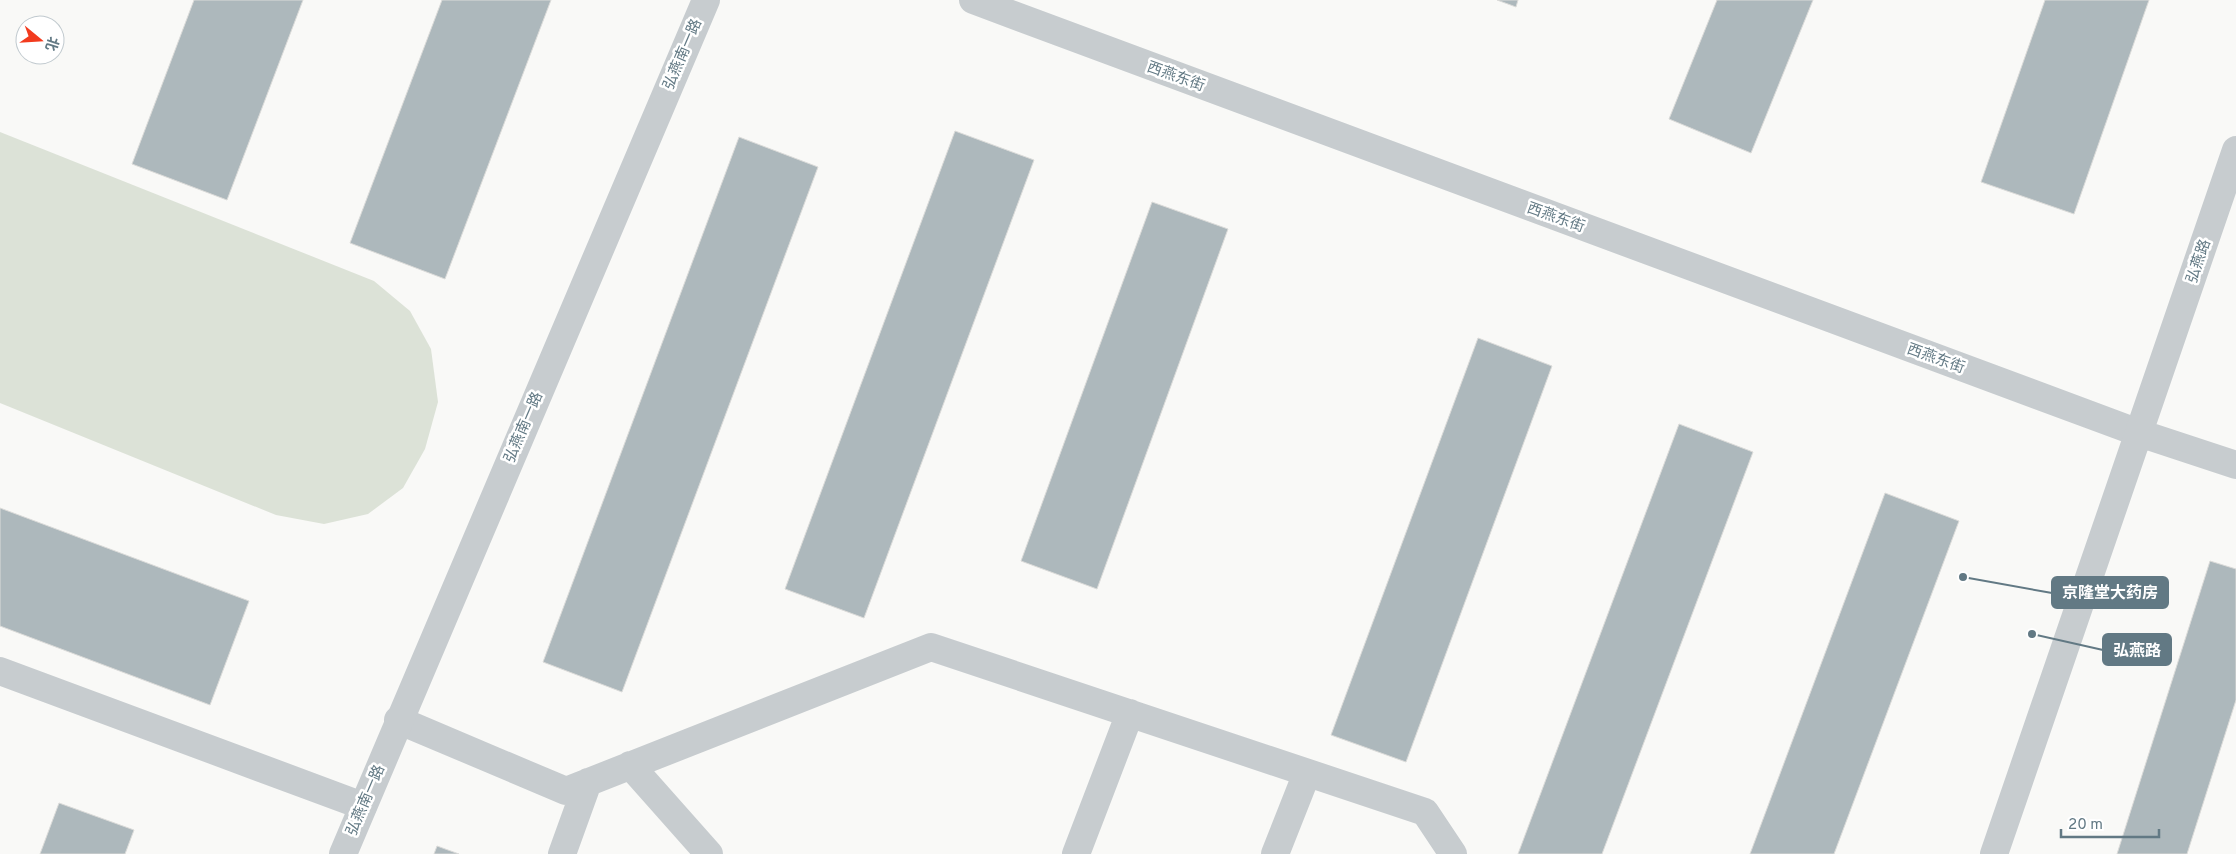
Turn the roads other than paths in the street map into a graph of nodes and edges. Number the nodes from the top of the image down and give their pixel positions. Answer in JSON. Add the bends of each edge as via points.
{"nodes":[{"id":1,"x":706,"y":0,"type":"edge"},
{"id":2,"x":972,"y":0,"type":"edge"},
{"id":3,"x":2236,"y":150,"type":"edge"},
{"id":4,"x":2140,"y":434,"type":"junction"},
{"id":5,"x":2236,"y":465,"type":"edge"},
{"id":6,"x":0,"y":671,"type":"edge"},
{"id":7,"x":1130,"y":713,"type":"junction"},
{"id":8,"x":398,"y":720,"type":"junction"},
{"id":9,"x":630,"y":765,"type":"junction"},
{"id":10,"x":1307,"y":773,"type":"junction"},
{"id":11,"x":588,"y":782,"type":"junction"},
{"id":12,"x":363,"y":806,"type":"junction"},
{"id":13,"x":342,"y":854,"type":"edge"},
{"id":14,"x":562,"y":854,"type":"edge"},
{"id":15,"x":709,"y":854,"type":"edge"},
{"id":16,"x":1076,"y":854,"type":"edge"},
{"id":17,"x":1275,"y":854,"type":"edge"},
{"id":18,"x":1452,"y":854,"type":"edge"},
{"id":19,"x":1994,"y":854,"type":"edge"}],
"edges":[{"from":1,"to":8,"type":"street","name":"弘燕南一路"},
{"from":2,"to":4,"type":"street","name":"西燕东街"},
{"from":3,"to":4,"type":"street","name":"弘燕路"},
{"from":4,"to":5,"type":"street","name":"西燕东街"},
{"from":4,"to":19,"type":"street","name":"弘燕路"},
{"from":6,"to":12,"type":"street"},
{"from":7,"to":9,"type":"street","via":[[931,647]]},
{"from":7,"to":10,"type":"street"},
{"from":7,"to":16,"type":"street"},
{"from":8,"to":11,"type":"street","via":[[566,791]]},
{"from":8,"to":12,"type":"street","name":"弘燕南一路"},
{"from":9,"to":11,"type":"street"},
{"from":9,"to":15,"type":"street"},
{"from":10,"to":17,"type":"street"},
{"from":10,"to":18,"type":"street","via":[[1425,812]]},
{"from":11,"to":14,"type":"street"},
{"from":12,"to":13,"type":"street","name":"弘燕南一路"}]}
